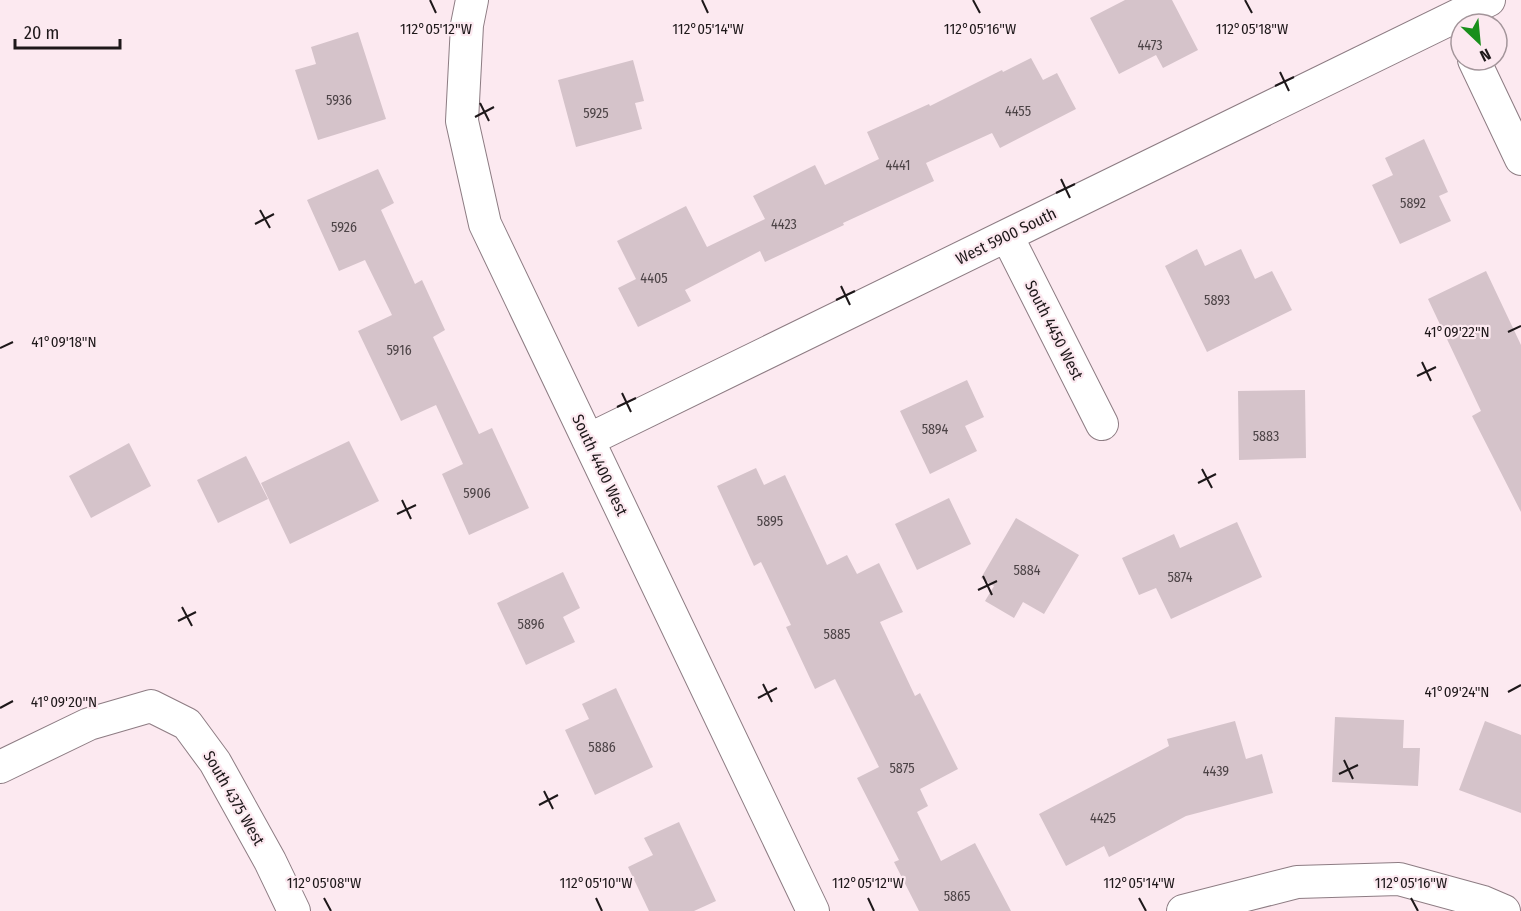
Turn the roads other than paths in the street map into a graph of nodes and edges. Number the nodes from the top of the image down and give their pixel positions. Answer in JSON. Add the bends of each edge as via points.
{"nodes":[{"id":1,"x":472,"y":0,"type":"edge"},
{"id":2,"x":1489,"y":0,"type":"edge"},
{"id":3,"x":1474,"y":12,"type":"edge"},
{"id":4,"x":1449,"y":29,"type":"edge"},
{"id":5,"x":1480,"y":72,"type":"edge"},
{"id":6,"x":1521,"y":159,"type":"edge"},
{"id":7,"x":1007,"y":236,"type":"junction"},
{"id":8,"x":1102,"y":424,"type":"dead end"},
{"id":9,"x":588,"y":440,"type":"junction"},
{"id":10,"x":0,"y":767,"type":"edge"},
{"id":11,"x":294,"y":911,"type":"edge"},
{"id":12,"x":813,"y":911,"type":"edge"},
{"id":13,"x":1183,"y":911,"type":"edge"},
{"id":14,"x":1504,"y":911,"type":"edge"}],
"edges":[{"from":1,"to":9,"type":"street","name":"South 4400 West","via":[[462,122],[485,224]]},
{"from":2,"to":3,"type":"street","name":"West 5900 South"},
{"from":4,"to":7,"type":"street","name":"West 5900 South"},
{"from":5,"to":6,"type":"street"},
{"from":7,"to":8,"type":"street","name":"South 4450 West"},
{"from":7,"to":9,"type":"street","name":"West 5900 South"},
{"from":9,"to":12,"type":"street","name":"South 4400 West"},
{"from":10,"to":11,"type":"street","name":"South 4375 West","via":[[89,724],[151,705],[187,724],[215,762]]},
{"from":13,"to":14,"type":"street","via":[[1297,882],[1400,879]]}]}
